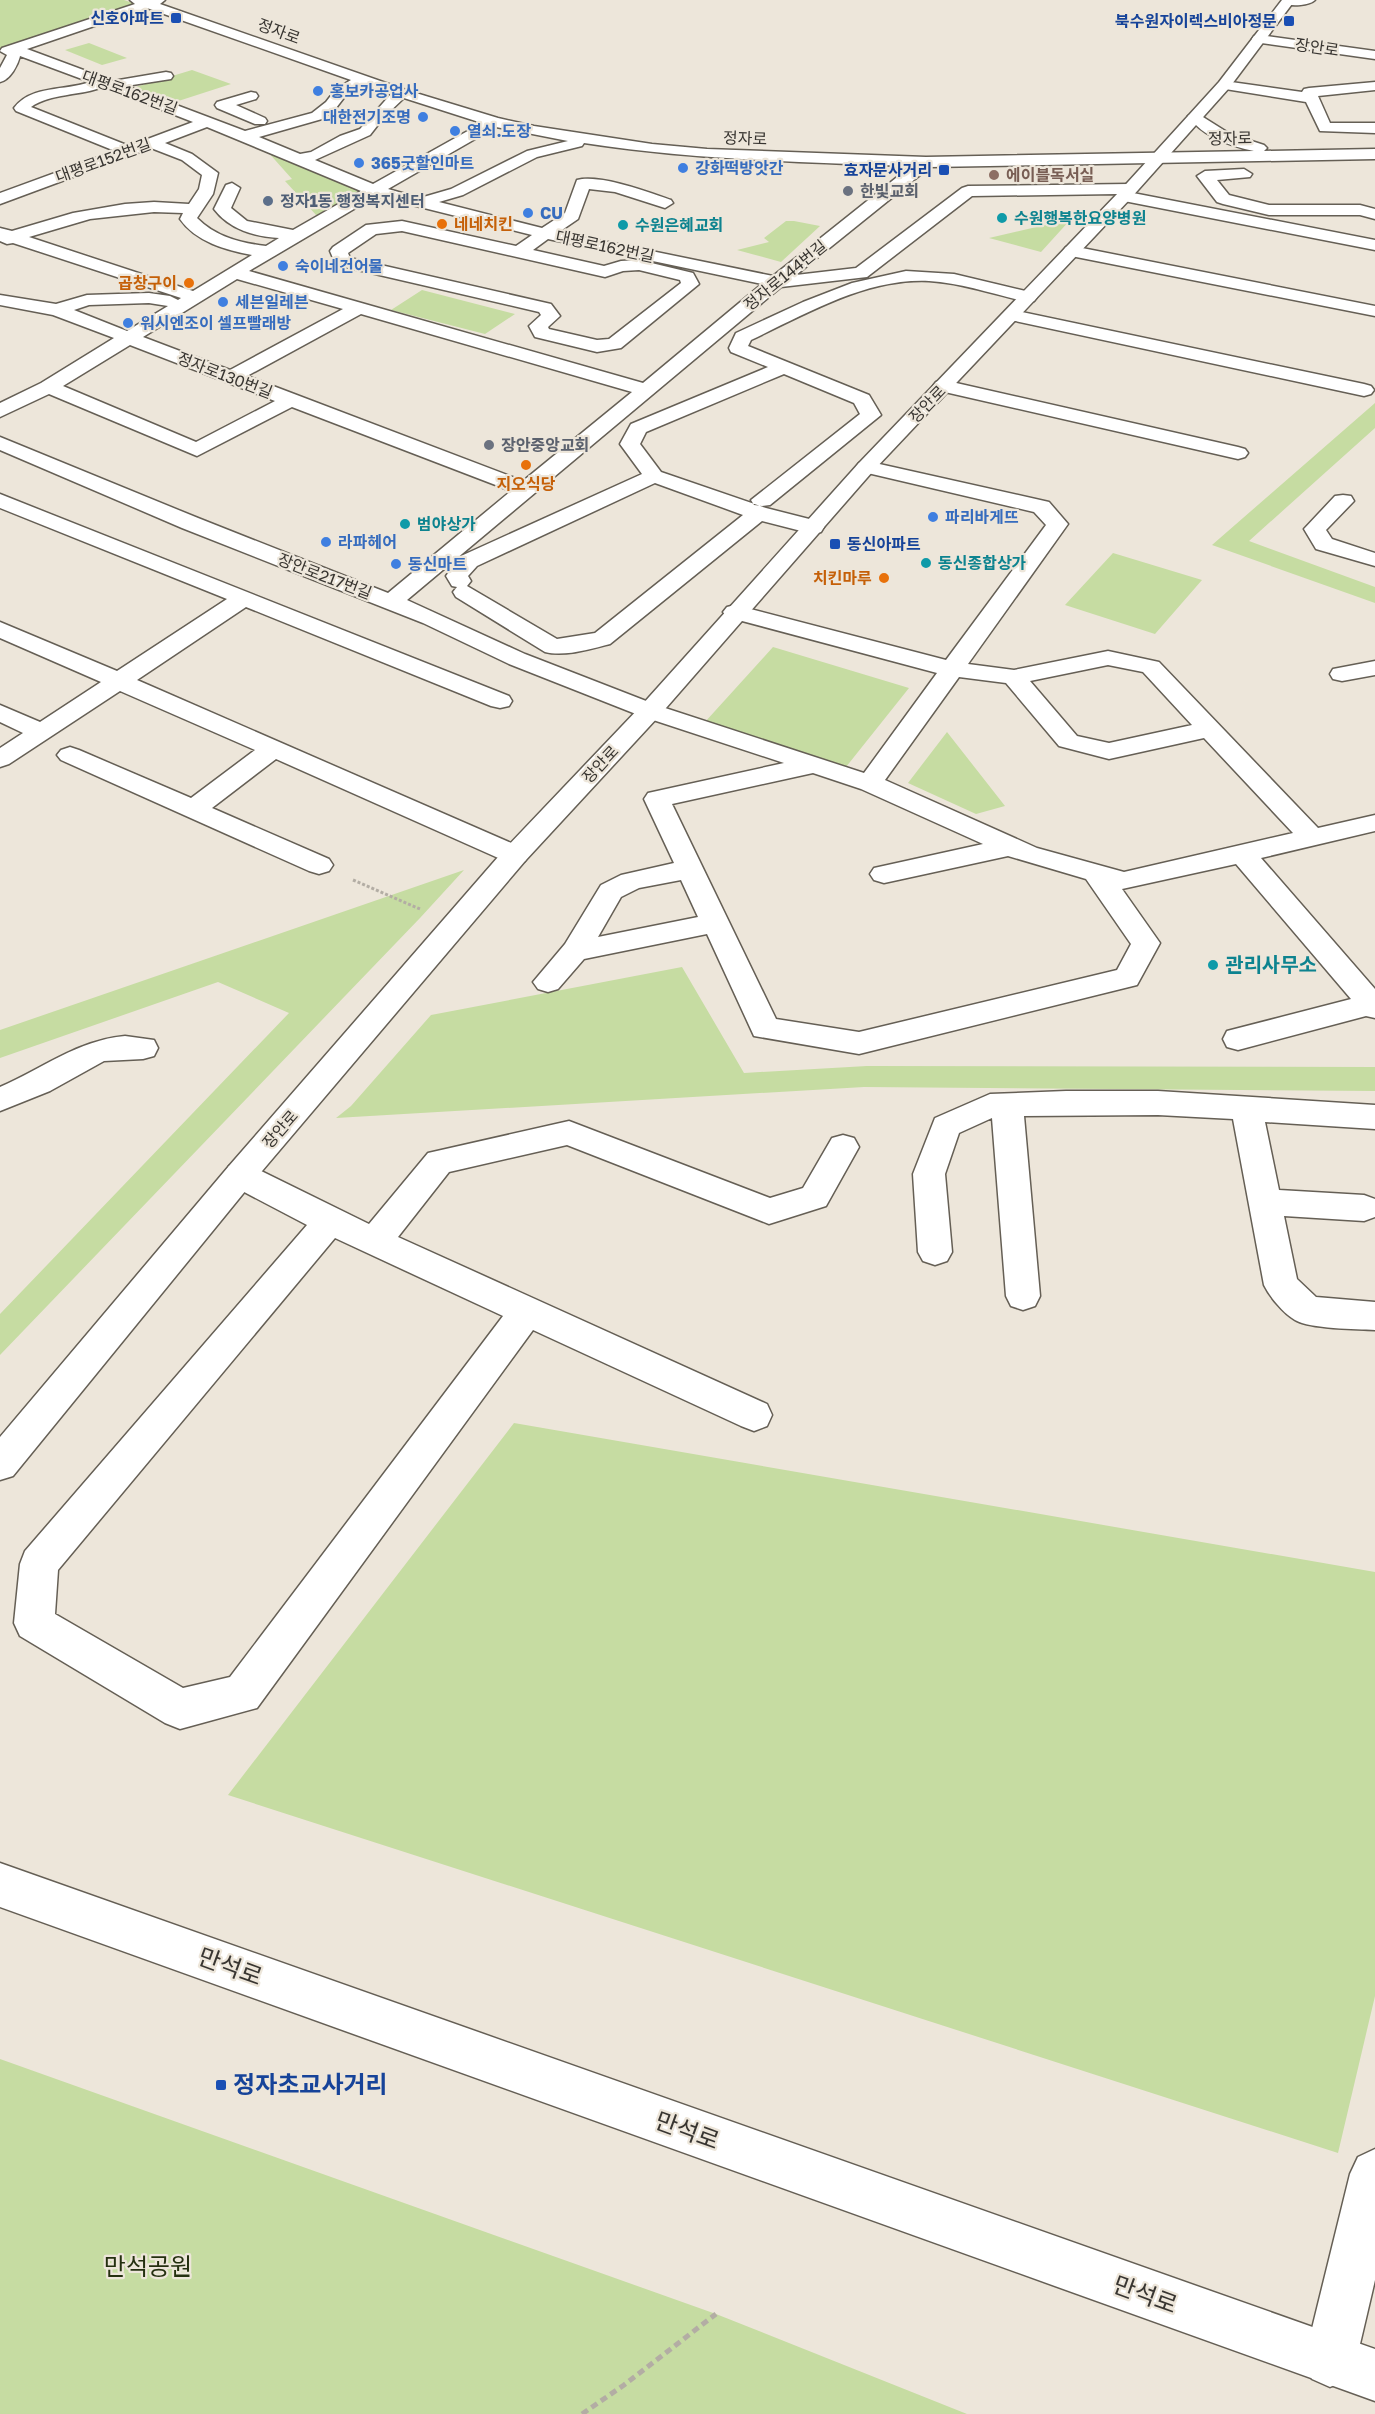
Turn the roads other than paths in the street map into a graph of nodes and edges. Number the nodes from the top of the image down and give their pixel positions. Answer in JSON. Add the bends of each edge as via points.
{"nodes":[{"id":1,"x":1309,"y":0,"type":"edge"},
{"id":2,"x":148,"y":1,"type":"edge"},
{"id":3,"x":1288,"y":1,"type":"edge"},
{"id":4,"x":99,"y":20,"type":"junction"},
{"id":5,"x":1259,"y":39,"type":"junction"},
{"id":6,"x":15,"y":49,"type":"junction"},
{"id":7,"x":0,"y":54,"type":"edge"},
{"id":8,"x":1375,"y":55,"type":"edge"},
{"id":9,"x":166,"y":76,"type":"dead end"},
{"id":10,"x":0,"y":78,"type":"edge"},
{"id":11,"x":129,"y":80,"type":"junction"},
{"id":12,"x":362,"y":80,"type":"junction"},
{"id":13,"x":108,"y":84,"type":"junction"},
{"id":14,"x":1224,"y":85,"type":"junction"},
{"id":15,"x":1375,"y":86,"type":"edge"},
{"id":16,"x":401,"y":93,"type":"junction"},
{"id":17,"x":250,"y":96,"type":"dead end"},
{"id":18,"x":1310,"y":98,"type":"junction"},
{"id":19,"x":1195,"y":116,"type":"junction"},
{"id":20,"x":207,"y":122,"type":"junction"},
{"id":21,"x":494,"y":122,"type":"junction"},
{"id":22,"x":275,"y":128,"type":"junction"},
{"id":23,"x":1375,"y":128,"type":"edge"},
{"id":24,"x":244,"y":136,"type":"junction"},
{"id":25,"x":587,"y":140,"type":"junction"},
{"id":26,"x":151,"y":143,"type":"junction"},
{"id":27,"x":652,"y":149,"type":"junction"},
{"id":28,"x":127,"y":150,"type":"junction"},
{"id":29,"x":1352,"y":154,"type":"junction"},
{"id":30,"x":1375,"y":154,"type":"edge"},
{"id":31,"x":1293,"y":155,"type":"junction"},
{"id":32,"x":1156,"y":158,"type":"junction"},
{"id":33,"x":299,"y":159,"type":"junction"},
{"id":34,"x":1071,"y":159,"type":"junction"},
{"id":35,"x":100,"y":160,"type":"junction"},
{"id":36,"x":1375,"y":160,"type":"edge"},
{"id":37,"x":628,"y":161,"type":"dead end"},
{"id":38,"x":926,"y":162,"type":"junction"},
{"id":39,"x":49,"y":163,"type":"dead end"},
{"id":40,"x":1345,"y":171,"type":"dead end"},
{"id":41,"x":635,"y":180,"type":"dead end"},
{"id":42,"x":232,"y":188,"type":"dead end"},
{"id":43,"x":617,"y":188,"type":"junction"},
{"id":44,"x":1129,"y":189,"type":"junction"},
{"id":45,"x":375,"y":190,"type":"junction"},
{"id":46,"x":0,"y":199,"type":"edge"},
{"id":47,"x":419,"y":203,"type":"junction"},
{"id":48,"x":664,"y":203,"type":"dead end"},
{"id":49,"x":193,"y":209,"type":"junction"},
{"id":50,"x":1375,"y":214,"type":"edge"},
{"id":51,"x":402,"y":226,"type":"junction"},
{"id":52,"x":1375,"y":233,"type":"edge"},
{"id":53,"x":298,"y":234,"type":"junction"},
{"id":54,"x":546,"y":234,"type":"junction"},
{"id":55,"x":1322,"y":234,"type":"junction"},
{"id":56,"x":4,"y":237,"type":"edge"},
{"id":57,"x":325,"y":244,"type":"dead end"},
{"id":58,"x":1375,"y":245,"type":"edge"},
{"id":59,"x":1072,"y":251,"type":"junction"},
{"id":60,"x":269,"y":252,"type":"junction"},
{"id":61,"x":519,"y":252,"type":"junction"},
{"id":62,"x":235,"y":273,"type":"junction"},
{"id":63,"x":776,"y":282,"type":"junction"},
{"id":64,"x":1028,"y":297,"type":"junction"},
{"id":65,"x":0,"y":300,"type":"edge"},
{"id":66,"x":190,"y":300,"type":"junction"},
{"id":67,"x":357,"y":309,"type":"junction"},
{"id":68,"x":57,"y":310,"type":"junction"},
{"id":69,"x":1375,"y":311,"type":"edge"},
{"id":70,"x":1012,"y":315,"type":"junction"},
{"id":71,"x":126,"y":338,"type":"junction"},
{"id":72,"x":782,"y":368,"type":"junction"},
{"id":73,"x":231,"y":377,"type":"junction"},
{"id":74,"x":943,"y":386,"type":"junction"},
{"id":75,"x":48,"y":387,"type":"junction"},
{"id":76,"x":646,"y":390,"type":"junction"},
{"id":77,"x":1364,"y":390,"type":"dead end"},
{"id":78,"x":291,"y":400,"type":"junction"},
{"id":79,"x":0,"y":411,"type":"edge"},
{"id":80,"x":0,"y":443,"type":"edge"},
{"id":81,"x":1238,"y":453,"type":"dead end"},
{"id":82,"x":866,"y":467,"type":"junction"},
{"id":83,"x":654,"y":476,"type":"junction"},
{"id":84,"x":527,"y":490,"type":"junction"},
{"id":85,"x":0,"y":500,"type":"edge"},
{"id":86,"x":1343,"y":501,"type":"dead end"},
{"id":87,"x":760,"y":506,"type":"junction"},
{"id":88,"x":813,"y":526,"type":"junction"},
{"id":89,"x":1374,"y":560,"type":"edge"},
{"id":90,"x":464,"y":592,"type":"junction"},
{"id":91,"x":245,"y":598,"type":"junction"},
{"id":92,"x":391,"y":602,"type":"junction"},
{"id":93,"x":735,"y":612,"type":"junction"},
{"id":94,"x":431,"y":618,"type":"junction"},
{"id":95,"x":0,"y":629,"type":"edge"},
{"id":96,"x":452,"y":655,"type":"junction"},
{"id":97,"x":1375,"y":668,"type":"edge"},
{"id":98,"x":952,"y":669,"type":"junction"},
{"id":99,"x":1342,"y":674,"type":"dead end"},
{"id":100,"x":1014,"y":677,"type":"junction"},
{"id":101,"x":118,"y":682,"type":"junction"},
{"id":102,"x":500,"y":700,"type":"dead end"},
{"id":103,"x":650,"y":711,"type":"junction"},
{"id":104,"x":0,"y":712,"type":"edge"},
{"id":105,"x":1210,"y":729,"type":"junction"},
{"id":106,"x":41,"y":732,"type":"junction"},
{"id":107,"x":272,"y":750,"type":"junction"},
{"id":108,"x":70,"y":755,"type":"dead end"},
{"id":109,"x":0,"y":759,"type":"edge"},
{"id":110,"x":814,"y":765,"type":"junction"},
{"id":111,"x":870,"y":783,"type":"junction"},
{"id":112,"x":192,"y":810,"type":"junction"},
{"id":113,"x":1375,"y":824,"type":"edge"},
{"id":114,"x":1313,"y":838,"type":"junction"},
{"id":115,"x":1010,"y":847,"type":"junction"},
{"id":116,"x":1242,"y":854,"type":"junction"},
{"id":117,"x":515,"y":855,"type":"junction"},
{"id":118,"x":319,"y":865,"type":"road end"},
{"id":119,"x":690,"y":869,"type":"junction"},
{"id":120,"x":884,"y":874,"type":"dead end"},
{"id":121,"x":1096,"y":874,"type":"junction"},
{"id":122,"x":715,"y":923,"type":"junction"},
{"id":123,"x":575,"y":951,"type":"junction"},
{"id":124,"x":548,"y":982,"type":"dead end"},
{"id":125,"x":1373,"y":1006,"type":"edge"},
{"id":126,"x":1238,"y":1039,"type":"dead end"},
{"id":127,"x":143,"y":1048,"type":"dead end"},
{"id":128,"x":0,"y":1100,"type":"edge"},
{"id":129,"x":1007,"y":1105,"type":"junction"},
{"id":130,"x":1247,"y":1108,"type":"junction"},
{"id":131,"x":1375,"y":1117,"type":"edge"},
{"id":132,"x":843,"y":1147,"type":"dead end"},
{"id":133,"x":240,"y":1175,"type":"junction"},
{"id":134,"x":1266,"y":1202,"type":"junction"},
{"id":135,"x":1364,"y":1208,"type":"dead end"},
{"id":136,"x":330,"y":1221,"type":"junction"},
{"id":137,"x":375,"y":1241,"type":"junction"},
{"id":138,"x":935,"y":1252,"type":"dead end"},
{"id":139,"x":1023,"y":1296,"type":"dead end"},
{"id":140,"x":526,"y":1312,"type":"junction"},
{"id":141,"x":1375,"y":1316,"type":"edge"},
{"id":142,"x":754,"y":1416,"type":"dead end"},
{"id":143,"x":1,"y":1460,"type":"edge"},
{"id":144,"x":0,"y":1885,"type":"edge"},
{"id":145,"x":1375,"y":2174,"type":"edge"},
{"id":146,"x":1352,"y":2368,"type":"edge"}],
"edges":[{"from":1,"to":3,"type":"street","name":"장안로"},
{"from":2,"to":4,"type":"street"},
{"from":2,"to":12,"type":"street","name":"정자로"},
{"from":3,"to":5,"type":"street","name":"장안로"},
{"from":4,"to":6,"type":"street"},
{"from":4,"to":11,"type":"street","via":[[120,26],[56,43],[51,50]]},
{"from":5,"to":8,"type":"street","name":"장안로"},
{"from":5,"to":14,"type":"street","name":"장안로"},
{"from":6,"to":7,"type":"street"},
{"from":6,"to":10,"type":"street","via":[[12,62]]},
{"from":6,"to":13,"type":"street","name":"대평로162번길"},
{"from":9,"to":11,"type":"street"},
{"from":11,"to":13,"type":"street"},
{"from":12,"to":16,"type":"street","name":"정자로"},
{"from":12,"to":22,"type":"street","via":[[341,92],[316,116]]},
{"from":13,"to":20,"type":"street","name":"대평로162번길"},
{"from":13,"to":28,"type":"street","via":[[56,92],[26,102],[21,108]]},
{"from":14,"to":18,"type":"street"},
{"from":14,"to":19,"type":"street","name":"장안로"},
{"from":15,"to":18,"type":"street","via":[[1309,92]]},
{"from":16,"to":21,"type":"street","name":"정자로"},
{"from":16,"to":33,"type":"street","via":[[365,132]]},
{"from":17,"to":22,"type":"street","via":[[222,105]]},
{"from":18,"to":23,"type":"street","via":[[1325,128]]},
{"from":19,"to":31,"type":"street","via":[[1213,132],[1240,143]]},
{"from":19,"to":32,"type":"street","name":"장안로"},
{"from":20,"to":24,"type":"street","name":"대평로162번길"},
{"from":20,"to":26,"type":"street","name":"대평로152번길"},
{"from":21,"to":25,"type":"street","name":"정자로"},
{"from":21,"to":45,"type":"street"},
{"from":22,"to":24,"type":"street"},
{"from":24,"to":33,"type":"street","name":"대평로162번길"},
{"from":25,"to":27,"type":"street","name":"정자로"},
{"from":25,"to":47,"type":"street","via":[[532,154],[457,192]]},
{"from":26,"to":28,"type":"street","name":"대평로152번길"},
{"from":26,"to":49,"type":"street","via":[[187,157],[210,173],[209,192]]},
{"from":27,"to":37,"type":"street"},
{"from":27,"to":38,"type":"street","name":"정자로"},
{"from":28,"to":35,"type":"street","name":"대평로152번길"},
{"from":29,"to":30,"type":"street","name":"정자로"},
{"from":29,"to":31,"type":"street","name":"정자로"},
{"from":29,"to":36,"type":"street"},
{"from":31,"to":32,"type":"street","name":"정자로"},
{"from":32,"to":34,"type":"street","name":"정자로"},
{"from":32,"to":44,"type":"street","name":"장안로"},
{"from":33,"to":45,"type":"street","name":"대평로162번길"},
{"from":34,"to":38,"type":"street","name":"정자로"},
{"from":34,"to":44,"type":"street","via":[[1103,165]]},
{"from":35,"to":39,"type":"street"},
{"from":35,"to":46,"type":"street","name":"대평로152번길"},
{"from":38,"to":63,"type":"street","name":"정자로144번길"},
{"from":40,"to":50,"type":"street","via":[[1336,168],[1205,176],[1223,199],[1269,210],[1360,210]]},
{"from":41,"to":43,"type":"street"},
{"from":42,"to":53,"type":"street","via":[[222,209],[241,225]]},
{"from":43,"to":48,"type":"street"},
{"from":43,"to":54,"type":"street","via":[[583,183],[572,215]]},
{"from":44,"to":55,"type":"street"},
{"from":44,"to":59,"type":"street","name":"장안로"},
{"from":44,"to":63,"type":"street","name":"대평로162번길","via":[[968,191],[861,273]]},
{"from":45,"to":47,"type":"street","name":"대평로162번길"},
{"from":45,"to":53,"type":"street"},
{"from":47,"to":54,"type":"street","name":"대평로162번길"},
{"from":49,"to":56,"type":"street","via":[[144,207],[110,211]]},
{"from":49,"to":60,"type":"street","via":[[188,219],[198,231],[236,248]]},
{"from":51,"to":57,"type":"street","via":[[377,221],[355,225]]},
{"from":51,"to":61,"type":"street"},
{"from":51,"to":61,"type":"street","via":[[372,229],[339,251],[342,261],[545,308],[551,316],[538,326],[542,333],[597,346],[614,344],[690,284],[687,277],[639,265],[606,272]]},
{"from":52,"to":55,"type":"street"},
{"from":53,"to":60,"type":"street"},
{"from":54,"to":61,"type":"street"},
{"from":54,"to":63,"type":"street","name":"대평로162번길"},
{"from":55,"to":58,"type":"street"},
{"from":56,"to":66,"type":"street"},
{"from":59,"to":64,"type":"street","name":"장안로"},
{"from":59,"to":69,"type":"street"},
{"from":60,"to":62,"type":"street"},
{"from":62,"to":66,"type":"street"},
{"from":62,"to":67,"type":"street"},
{"from":63,"to":76,"type":"street","name":"정자로144번길"},
{"from":64,"to":70,"type":"street","name":"장안로"},
{"from":64,"to":72,"type":"street","via":[[929,276],[893,278],[826,299],[743,338],[738,348]]},
{"from":65,"to":68,"type":"street","name":"정자로130번길"},
{"from":66,"to":68,"type":"street","via":[[87,300]]},
{"from":66,"to":71,"type":"street"},
{"from":67,"to":73,"type":"street"},
{"from":67,"to":76,"type":"street"},
{"from":68,"to":71,"type":"street","name":"정자로130번길"},
{"from":70,"to":74,"type":"street","name":"장안로"},
{"from":70,"to":77,"type":"street"},
{"from":71,"to":73,"type":"street","name":"정자로130번길"},
{"from":71,"to":75,"type":"street"},
{"from":72,"to":83,"type":"street","via":[[638,428],[630,444]]},
{"from":72,"to":87,"type":"street","via":[[862,399],[871,415]]},
{"from":73,"to":78,"type":"street","name":"정자로130번길"},
{"from":74,"to":81,"type":"street"},
{"from":74,"to":82,"type":"street","name":"장안로"},
{"from":75,"to":78,"type":"street","name":"정자로130번길","via":[[196,450]]},
{"from":75,"to":79,"type":"street"},
{"from":76,"to":84,"type":"street","name":"정자로144번길"},
{"from":78,"to":84,"type":"street"},
{"from":80,"to":92,"type":"street","name":"장안로217번길"},
{"from":82,"to":88,"type":"street","name":"장안로"},
{"from":82,"to":98,"type":"street","via":[[1041,507],[1057,524]]},
{"from":83,"to":87,"type":"street"},
{"from":83,"to":90,"type":"street","via":[[469,561],[457,576]]},
{"from":84,"to":92,"type":"street","name":"정자로144번길"},
{"from":85,"to":91,"type":"street"},
{"from":86,"to":89,"type":"street","via":[[1314,528],[1324,544]]},
{"from":87,"to":88,"type":"street"},
{"from":87,"to":90,"type":"street","via":[[602,639],[553,647]]},
{"from":88,"to":93,"type":"street","name":"장안로"},
{"from":90,"to":94,"type":"street"},
{"from":91,"to":96,"type":"street"},
{"from":91,"to":101,"type":"street"},
{"from":92,"to":94,"type":"street","name":"장안로217번길"},
{"from":93,"to":98,"type":"street"},
{"from":93,"to":103,"type":"street","name":"장안로"},
{"from":94,"to":96,"type":"street","name":"장안로217번길"},
{"from":95,"to":101,"type":"street"},
{"from":96,"to":102,"type":"street"},
{"from":96,"to":103,"type":"street","name":"장안로217번길","via":[[517,658]]},
{"from":97,"to":99,"type":"street"},
{"from":98,"to":100,"type":"street"},
{"from":98,"to":111,"type":"street"},
{"from":100,"to":105,"type":"street","via":[[1108,658],[1151,667]]},
{"from":100,"to":105,"type":"street","via":[[1068,741],[1109,751]]},
{"from":101,"to":106,"type":"street"},
{"from":101,"to":107,"type":"street"},
{"from":103,"to":110,"type":"street","name":"장안로217번길"},
{"from":103,"to":117,"type":"street","name":"장안로"},
{"from":104,"to":106,"type":"street"},
{"from":105,"to":114,"type":"street"},
{"from":106,"to":109,"type":"street"},
{"from":107,"to":112,"type":"street"},
{"from":107,"to":117,"type":"street"},
{"from":108,"to":112,"type":"street"},
{"from":110,"to":111,"type":"street","name":"장안로217번길"},
{"from":110,"to":119,"type":"street","via":[[657,799]]},
{"from":111,"to":115,"type":"street","name":"장안로217번길"},
{"from":112,"to":118,"type":"street"},
{"from":113,"to":114,"type":"street","name":"장안로217번길"},
{"from":114,"to":116,"type":"street","name":"장안로217번길"},
{"from":115,"to":120,"type":"street"},
{"from":115,"to":121,"type":"street","name":"장안로217번길"},
{"from":116,"to":121,"type":"street","name":"장안로217번길","via":[[1124,881]]},
{"from":116,"to":125,"type":"street"},
{"from":117,"to":133,"type":"street","name":"장안로"},
{"from":119,"to":122,"type":"street"},
{"from":119,"to":123,"type":"street","via":[[631,881],[611,891]]},
{"from":121,"to":122,"type":"street","via":[[1146,943],[1127,978],[859,1043],[765,1028]]},
{"from":122,"to":123,"type":"street"},
{"from":123,"to":124,"type":"street"},
{"from":125,"to":126,"type":"street"},
{"from":127,"to":128,"type":"street","via":[[120,1046],[84,1055],[39,1083]]},
{"from":129,"to":130,"type":"street","via":[[1158,1103]]},
{"from":129,"to":138,"type":"street","via":[[990,1106],[946,1126],[929,1174]]},
{"from":129,"to":139,"type":"street"},
{"from":130,"to":131,"type":"street"},
{"from":130,"to":134,"type":"street"},
{"from":132,"to":137,"type":"street","via":[[814,1197],[769,1211],[569,1133],[439,1162]]},
{"from":133,"to":136,"type":"street"},
{"from":133,"to":143,"type":"street","name":"장안로"},
{"from":134,"to":135,"type":"street"},
{"from":134,"to":141,"type":"street","via":[[1281,1285],[1307,1310]]},
{"from":136,"to":137,"type":"street"},
{"from":136,"to":140,"type":"street","via":[[39,1564],[34,1623],[180,1709],[242,1694]]},
{"from":137,"to":140,"type":"street"},
{"from":140,"to":142,"type":"street"},
{"from":144,"to":146,"type":"street","name":"만석로"},
{"from":145,"to":146,"type":"street"}]}
